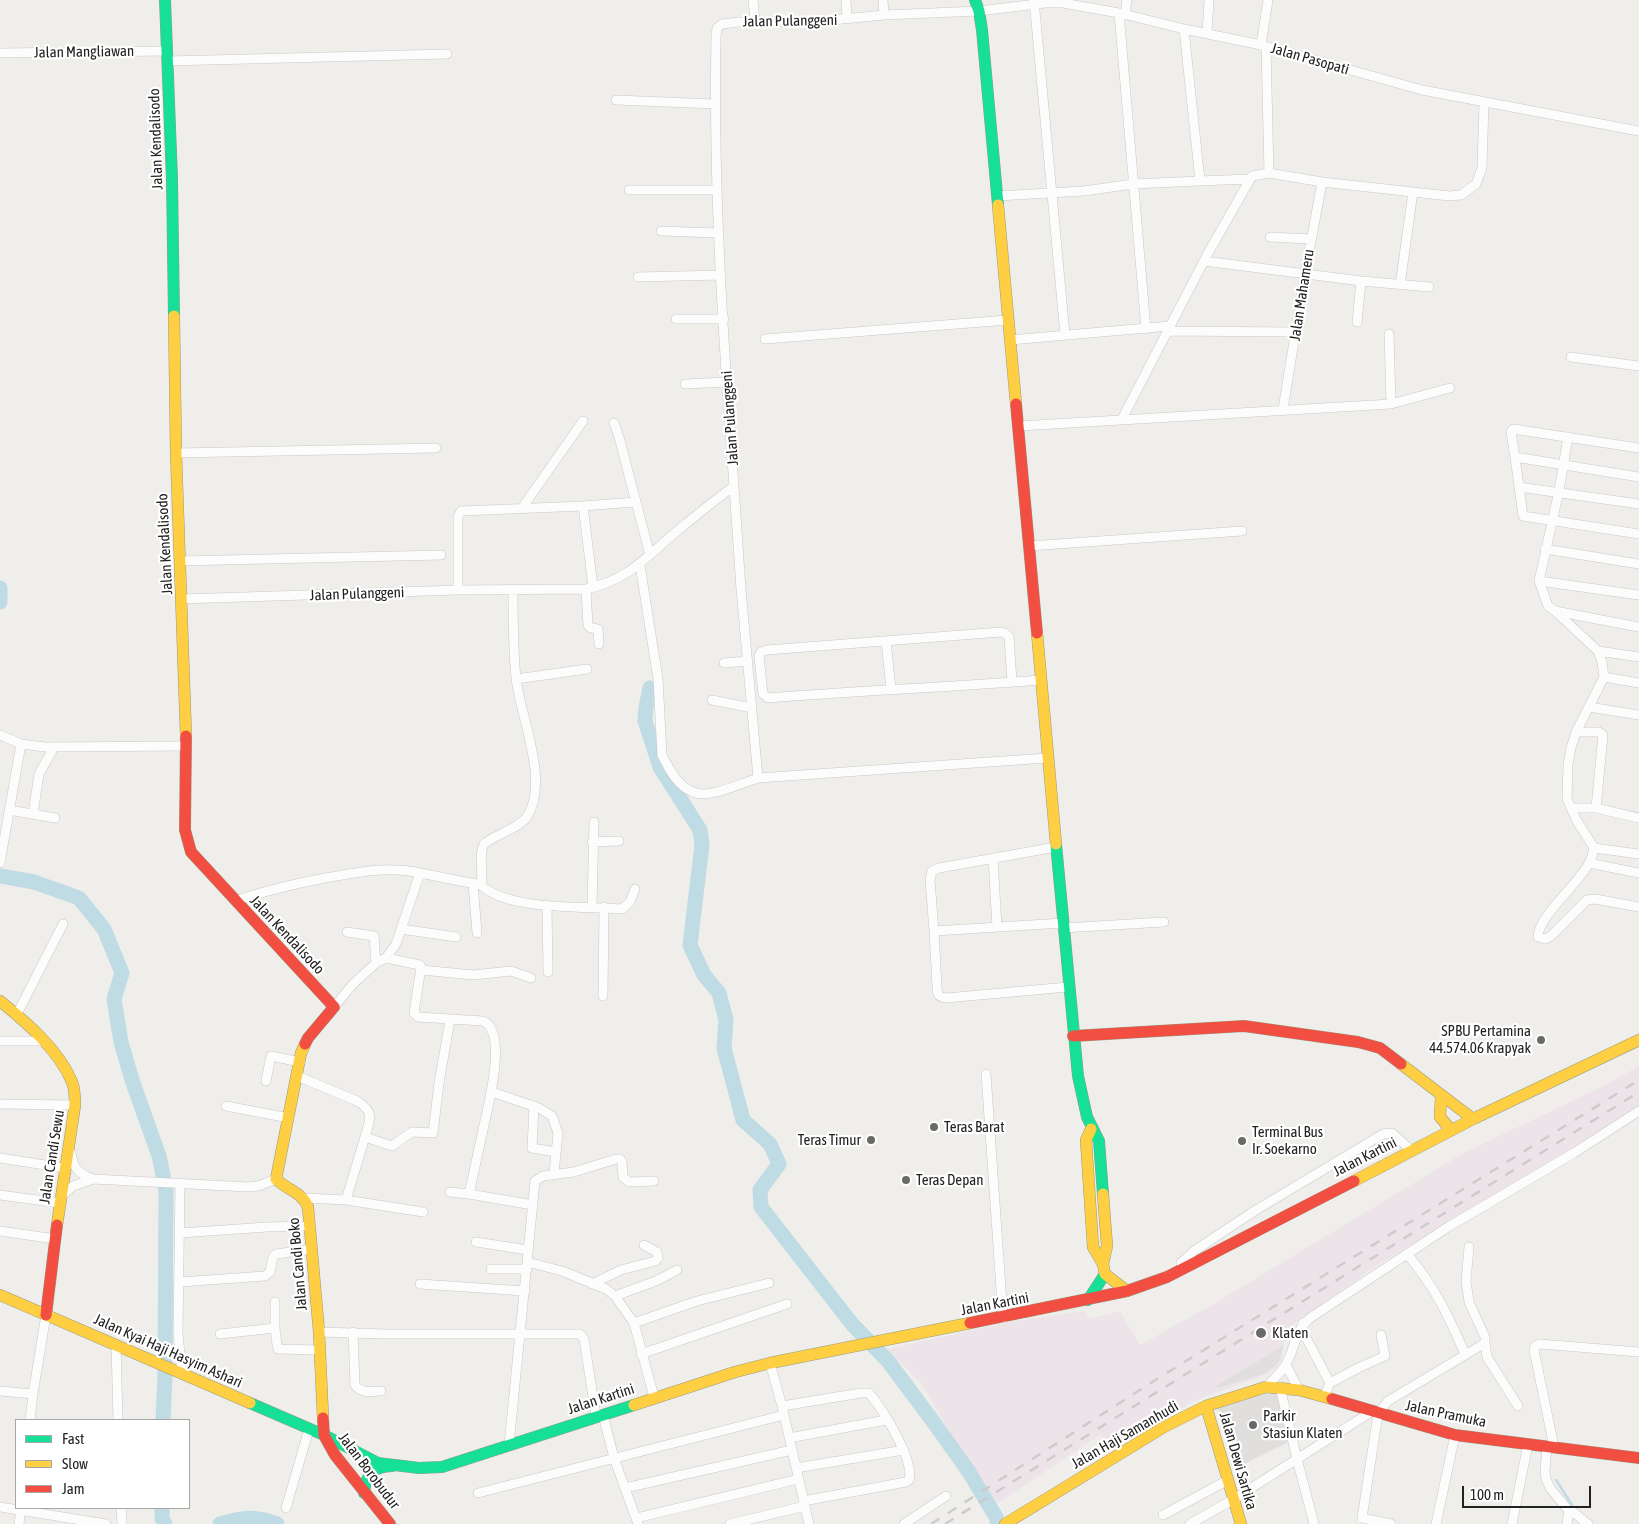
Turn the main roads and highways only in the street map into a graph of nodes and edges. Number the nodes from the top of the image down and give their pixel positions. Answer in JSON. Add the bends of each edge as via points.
{"nodes":[{"id":1,"x":165,"y":0,"type":"edge"},
{"id":2,"x":977,"y":6,"type":"edge"},
{"id":3,"x":0,"y":1001,"type":"edge"},
{"id":4,"x":1072,"y":1036,"type":"junction"},
{"id":5,"x":1639,"y":1040,"type":"edge"},
{"id":6,"x":1441,"y":1096,"type":"junction"},
{"id":7,"x":1473,"y":1119,"type":"junction"},
{"id":8,"x":1091,"y":1129,"type":"junction"},
{"id":9,"x":1451,"y":1130,"type":"junction"},
{"id":10,"x":276,"y":1179,"type":"joint"},
{"id":11,"x":1106,"y":1246,"type":"junction"},
{"id":12,"x":1092,"y":1247,"type":"junction"},
{"id":13,"x":1104,"y":1269,"type":"junction"},
{"id":14,"x":1127,"y":1291,"type":"junction"},
{"id":15,"x":0,"y":1296,"type":"edge"},
{"id":16,"x":1088,"y":1300,"type":"junction"},
{"id":17,"x":46,"y":1315,"type":"junction"},
{"id":18,"x":1280,"y":1387,"type":"joint"},
{"id":19,"x":1206,"y":1406,"type":"junction"},
{"id":20,"x":324,"y":1435,"type":"junction"},
{"id":21,"x":1639,"y":1458,"type":"edge"},
{"id":22,"x":397,"y":1466,"type":"junction"},
{"id":23,"x":364,"y":1492,"type":"junction"},
{"id":24,"x":390,"y":1524,"type":"edge"},
{"id":25,"x":1005,"y":1524,"type":"edge"},
{"id":26,"x":1241,"y":1524,"type":"edge"}],
"edges":[{"from":1,"to":10,"type":"main road","name":"Jalan Kendalisodo","via":[[186,746],[185,830],[191,852],[198,861],[334,1007],[308,1038],[302,1052]]},
{"from":2,"to":4,"type":"main road","via":[[982,30],[1019,426]]},
{"from":3,"to":17,"type":"main road","name":"Jalan Candi Sewu","via":[[42,1041],[67,1071],[72,1083],[75,1105]]},
{"from":4,"to":6,"type":"main road","via":[[1244,1026],[1358,1042],[1380,1048]]},
{"from":4,"to":8,"type":"main road"},
{"from":5,"to":7,"type":"main road","name":"Jalan Kartini"},
{"from":6,"to":7,"type":"main road"},
{"from":6,"to":9,"type":"main road","via":[[1440,1117]]},
{"from":7,"to":9,"type":"main road","name":"Jalan Kartini"},
{"from":8,"to":11,"type":"main road","via":[[1099,1141]]},
{"from":8,"to":12,"type":"main road","via":[[1086,1140]]},
{"from":9,"to":14,"type":"main road","name":"Jalan Kartini","via":[[1167,1277]]},
{"from":10,"to":20,"type":"main road","name":"Jalan Candi Boko","via":[[304,1198],[308,1207]]},
{"from":11,"to":12,"type":"main road"},
{"from":11,"to":13,"type":"main road"},
{"from":12,"to":13,"type":"main road"},
{"from":13,"to":14,"type":"main road"},
{"from":13,"to":16,"type":"main road"},
{"from":14,"to":16,"type":"main road","name":"Jalan Kartini"},
{"from":15,"to":17,"type":"main road","name":"Jalan Kyai Haji Hasyim Ashari"},
{"from":16,"to":22,"type":"main road","name":"Jalan Kartini","via":[[770,1363],[454,1464],[419,1468]]},
{"from":17,"to":20,"type":"main road","name":"Jalan Kyai Haji Hasyim Ashari"},
{"from":18,"to":19,"type":"main road","name":"Jalan Haji Samanhudi","via":[[1266,1387]]},
{"from":18,"to":21,"type":"main road","name":"Jalan Pramuka","via":[[1454,1435]]},
{"from":19,"to":25,"type":"main road","name":"Jalan Haji Samanhudi","via":[[1164,1427]]},
{"from":19,"to":26,"type":"main road","name":"Jalan Dewi Sartika"},
{"from":20,"to":22,"type":"main road","name":"Jalan Kartini","via":[[378,1463]]},
{"from":20,"to":23,"type":"main road","name":"Jalan Borobudur"},
{"from":22,"to":23,"type":"main road","via":[[373,1470],[368,1475]]},
{"from":23,"to":24,"type":"main road","name":"Jalan Borobudur"}]}
